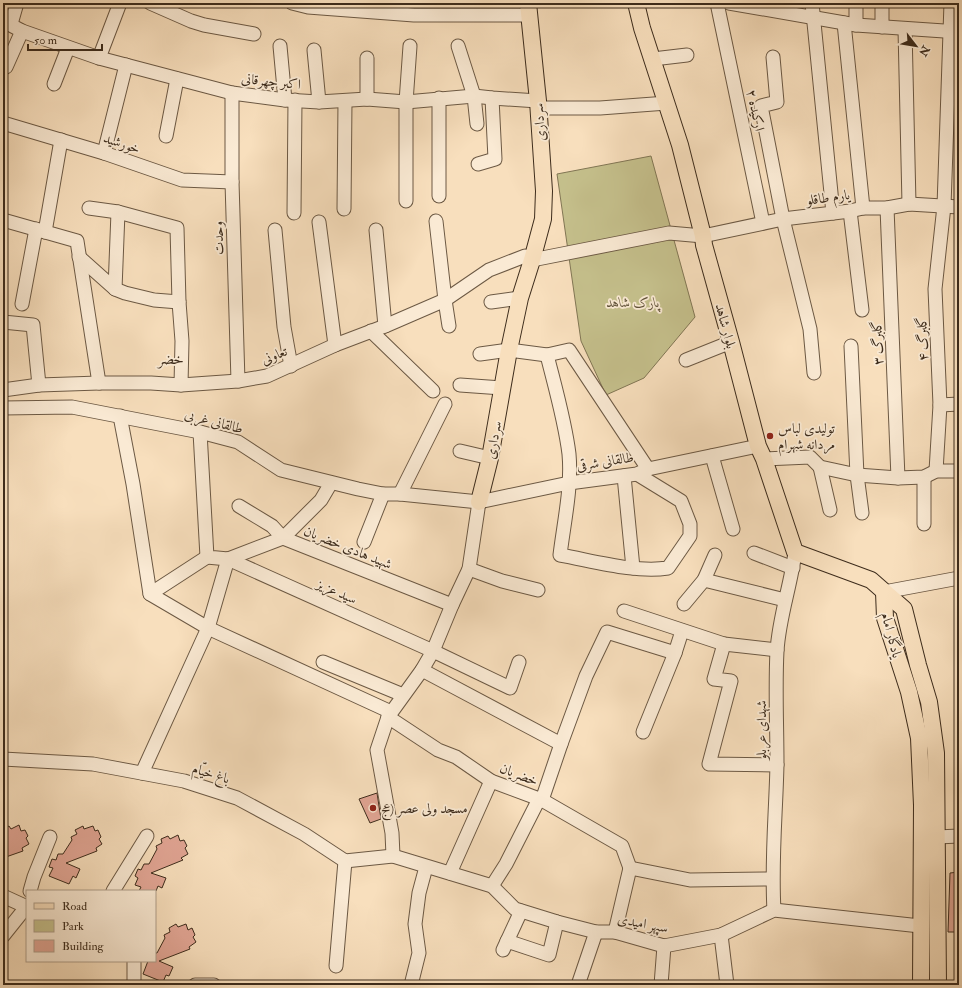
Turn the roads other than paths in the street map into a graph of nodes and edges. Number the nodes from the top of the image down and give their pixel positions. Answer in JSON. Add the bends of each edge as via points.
{"nodes":[{"id":1,"x":16,"y":3,"type":"edge"},
{"id":2,"x":120,"y":3,"type":"edge"},
{"id":3,"x":150,"y":3,"type":"edge"},
{"id":4,"x":292,"y":3,"type":"edge"},
{"id":5,"x":636,"y":3,"type":"edge"},
{"id":6,"x":717,"y":3,"type":"edge"},
{"id":7,"x":728,"y":3,"type":"edge"},
{"id":8,"x":812,"y":3,"type":"edge"},
{"id":9,"x":856,"y":3,"type":"edge"},
{"id":10,"x":882,"y":3,"type":"edge"},
{"id":11,"x":951,"y":3,"type":"edge"},
{"id":12,"x":758,"y":5,"type":"edge"},
{"id":13,"x":528,"y":9,"type":"edge"},
{"id":14,"x":813,"y":17,"type":"junction"},
{"id":15,"x":7,"y":23,"type":"edge"},
{"id":16,"x":850,"y":24,"type":"junction"},
{"id":17,"x":882,"y":27,"type":"junction"},
{"id":18,"x":905,"y":29,"type":"junction"},
{"id":19,"x":22,"y":31,"type":"junction"},
{"id":20,"x":954,"y":31,"type":"edge"},
{"id":21,"x":254,"y":34,"type":"dead end"},
{"id":22,"x":280,"y":46,"type":"dead end"},
{"id":23,"x":410,"y":46,"type":"dead end"},
{"id":24,"x":458,"y":46,"type":"dead end"},
{"id":25,"x":68,"y":48,"type":"junction"},
{"id":26,"x":314,"y":50,"type":"dead end"},
{"id":27,"x":687,"y":55,"type":"dead end"},
{"id":28,"x":773,"y":57,"type":"dead end"},
{"id":29,"x":99,"y":58,"type":"junction"},
{"id":30,"x":367,"y":58,"type":"dead end"},
{"id":31,"x":653,"y":59,"type":"junction"},
{"id":32,"x":126,"y":65,"type":"junction"},
{"id":33,"x":6,"y":67,"type":"dead end"},
{"id":34,"x":177,"y":79,"type":"junction"},
{"id":35,"x":54,"y":84,"type":"dead end"},
{"id":36,"x":232,"y":93,"type":"junction"},
{"id":37,"x":474,"y":96,"type":"junction"},
{"id":38,"x":438,"y":98,"type":"junction"},
{"id":39,"x":492,"y":98,"type":"junction"},
{"id":40,"x":367,"y":99,"type":"junction"},
{"id":41,"x":290,"y":100,"type":"junction"},
{"id":42,"x":345,"y":101,"type":"junction"},
{"id":43,"x":319,"y":102,"type":"junction"},
{"id":44,"x":406,"y":102,"type":"junction"},
{"id":45,"x":667,"y":103,"type":"junction"},
{"id":46,"x":538,"y":104,"type":"junction"},
{"id":47,"x":3,"y":123,"type":"edge"},
{"id":48,"x":477,"y":124,"type":"dead end"},
{"id":49,"x":166,"y":136,"type":"dead end"},
{"id":50,"x":61,"y":140,"type":"junction"},
{"id":51,"x":104,"y":153,"type":"junction"},
{"id":52,"x":478,"y":164,"type":"dead end"},
{"id":53,"x":232,"y":182,"type":"junction"},
{"id":54,"x":439,"y":196,"type":"dead end"},
{"id":55,"x":406,"y":201,"type":"dead end"},
{"id":56,"x":909,"y":204,"type":"junction"},
{"id":57,"x":944,"y":206,"type":"junction"},
{"id":58,"x":959,"y":207,"type":"edge"},
{"id":59,"x":90,"y":208,"type":"dead end"},
{"id":60,"x":863,"y":208,"type":"junction"},
{"id":61,"x":887,"y":208,"type":"junction"},
{"id":62,"x":344,"y":209,"type":"dead end"},
{"id":63,"x":850,"y":211,"type":"junction"},
{"id":64,"x":118,"y":212,"type":"junction"},
{"id":65,"x":294,"y":213,"type":"dead end"},
{"id":66,"x":834,"y":213,"type":"junction"},
{"id":67,"x":783,"y":219,"type":"junction"},
{"id":68,"x":3,"y":220,"type":"edge"},
{"id":69,"x":436,"y":221,"type":"dead end"},
{"id":70,"x":319,"y":222,"type":"dead end"},
{"id":71,"x":764,"y":223,"type":"junction"},
{"id":72,"x":275,"y":230,"type":"dead end"},
{"id":73,"x":376,"y":230,"type":"dead end"},
{"id":74,"x":40,"y":231,"type":"junction"},
{"id":75,"x":703,"y":236,"type":"junction"},
{"id":76,"x":79,"y":257,"type":"junction"},
{"id":77,"x":532,"y":260,"type":"junction"},
{"id":78,"x":115,"y":289,"type":"junction"},
{"id":79,"x":520,"y":298,"type":"junction"},
{"id":80,"x":444,"y":300,"type":"junction"},
{"id":81,"x":179,"y":302,"type":"junction"},
{"id":82,"x":491,"y":302,"type":"dead end"},
{"id":83,"x":22,"y":304,"type":"dead end"},
{"id":84,"x":862,"y":310,"type":"dead end"},
{"id":85,"x":3,"y":322,"type":"edge"},
{"id":86,"x":385,"y":326,"type":"junction"},
{"id":87,"x":449,"y":326,"type":"dead end"},
{"id":88,"x":370,"y":332,"type":"junction"},
{"id":89,"x":731,"y":342,"type":"junction"},
{"id":90,"x":335,"y":345,"type":"junction"},
{"id":91,"x":851,"y":346,"type":"dead end"},
{"id":92,"x":509,"y":350,"type":"junction"},
{"id":93,"x":480,"y":354,"type":"dead end"},
{"id":94,"x":547,"y":355,"type":"junction"},
{"id":95,"x":686,"y":360,"type":"dead end"},
{"id":96,"x":291,"y":366,"type":"junction"},
{"id":97,"x":814,"y":373,"type":"dead end"},
{"id":98,"x":238,"y":381,"type":"junction"},
{"id":99,"x":99,"y":383,"type":"junction"},
{"id":100,"x":39,"y":385,"type":"junction"},
{"id":101,"x":181,"y":385,"type":"junction"},
{"id":102,"x":460,"y":385,"type":"dead end"},
{"id":103,"x":502,"y":388,"type":"junction"},
{"id":104,"x":3,"y":390,"type":"edge"},
{"id":105,"x":433,"y":391,"type":"dead end"},
{"id":106,"x":445,"y":404,"type":"dead end"},
{"id":107,"x":959,"y":404,"type":"edge"},
{"id":108,"x":940,"y":405,"type":"junction"},
{"id":109,"x":3,"y":408,"type":"edge"},
{"id":110,"x":120,"y":416,"type":"junction"},
{"id":111,"x":200,"y":432,"type":"junction"},
{"id":112,"x":460,"y":451,"type":"dead end"},
{"id":113,"x":760,"y":453,"type":"junction"},
{"id":114,"x":712,"y":456,"type":"junction"},
{"id":115,"x":490,"y":458,"type":"junction"},
{"id":116,"x":820,"y":466,"type":"junction"},
{"id":117,"x":642,"y":471,"type":"junction"},
{"id":118,"x":936,"y":471,"type":"junction"},
{"id":119,"x":959,"y":471,"type":"edge"},
{"id":120,"x":857,"y":475,"type":"junction"},
{"id":121,"x":624,"y":476,"type":"junction"},
{"id":122,"x":924,"y":477,"type":"junction"},
{"id":123,"x":898,"y":478,"type":"junction"},
{"id":124,"x":331,"y":483,"type":"junction"},
{"id":125,"x":569,"y":483,"type":"junction"},
{"id":126,"x":383,"y":494,"type":"junction"},
{"id":127,"x":400,"y":494,"type":"junction"},
{"id":128,"x":480,"y":502,"type":"junction"},
{"id":129,"x":239,"y":506,"type":"dead end"},
{"id":130,"x":830,"y":510,"type":"dead end"},
{"id":131,"x":862,"y":513,"type":"dead end"},
{"id":132,"x":924,"y":524,"type":"dead end"},
{"id":133,"x":732,"y":529,"type":"dead end"},
{"id":134,"x":283,"y":538,"type":"junction"},
{"id":135,"x":364,"y":542,"type":"dead end"},
{"id":136,"x":795,"y":552,"type":"junction"},
{"id":137,"x":754,"y":553,"type":"dead end"},
{"id":138,"x":715,"y":555,"type":"dead end"},
{"id":139,"x":207,"y":557,"type":"junction"},
{"id":140,"x":228,"y":559,"type":"junction"},
{"id":141,"x":633,"y":568,"type":"junction"},
{"id":142,"x":793,"y":568,"type":"junction"},
{"id":143,"x":469,"y":569,"type":"junction"},
{"id":144,"x":959,"y":578,"type":"edge"},
{"id":145,"x":704,"y":580,"type":"junction"},
{"id":146,"x":538,"y":590,"type":"dead end"},
{"id":147,"x":884,"y":592,"type":"junction"},
{"id":148,"x":150,"y":594,"type":"junction"},
{"id":149,"x":785,"y":600,"type":"junction"},
{"id":150,"x":684,"y":604,"type":"dead end"},
{"id":151,"x":452,"y":605,"type":"junction"},
{"id":152,"x":624,"y":611,"type":"dead end"},
{"id":153,"x":208,"y":628,"type":"junction"},
{"id":154,"x":682,"y":631,"type":"junction"},
{"id":155,"x":724,"y":644,"type":"junction"},
{"id":156,"x":777,"y":650,"type":"junction"},
{"id":157,"x":433,"y":651,"type":"junction"},
{"id":158,"x":675,"y":653,"type":"junction"},
{"id":159,"x":324,"y":662,"type":"dead end"},
{"id":160,"x":519,"y":662,"type":"dead end"},
{"id":161,"x":422,"y":670,"type":"junction"},
{"id":162,"x":402,"y":695,"type":"junction"},
{"id":163,"x":390,"y":714,"type":"junction"},
{"id":164,"x":643,"y":732,"type":"dead end"},
{"id":165,"x":560,"y":744,"type":"junction"},
{"id":166,"x":3,"y":759,"type":"edge"},
{"id":167,"x":777,"y":765,"type":"junction"},
{"id":168,"x":142,"y":773,"type":"junction"},
{"id":169,"x":491,"y":781,"type":"junction"},
{"id":170,"x":542,"y":800,"type":"junction"},
{"id":171,"x":147,"y":836,"type":"dead end"},
{"id":172,"x":959,"y":836,"type":"edge"},
{"id":173,"x":50,"y":837,"type":"dead end"},
{"id":174,"x":937,"y":837,"type":"junction"},
{"id":175,"x":393,"y":856,"type":"junction"},
{"id":176,"x":345,"y":861,"type":"junction"},
{"id":177,"x":426,"y":867,"type":"junction"},
{"id":178,"x":630,"y":868,"type":"junction"},
{"id":179,"x":450,"y":873,"type":"junction"},
{"id":180,"x":772,"y":879,"type":"junction"},
{"id":181,"x":492,"y":886,"type":"junction"},
{"id":182,"x":30,"y":890,"type":"edge"},
{"id":183,"x":114,"y":890,"type":"edge"},
{"id":184,"x":3,"y":896,"type":"edge"},
{"id":185,"x":26,"y":906,"type":"edge"},
{"id":186,"x":26,"y":907,"type":"edge"},
{"id":187,"x":774,"y":910,"type":"junction"},
{"id":188,"x":521,"y":911,"type":"junction"},
{"id":189,"x":557,"y":922,"type":"junction"},
{"id":190,"x":920,"y":926,"type":"junction"},
{"id":191,"x":596,"y":932,"type":"junction"},
{"id":192,"x":616,"y":932,"type":"junction"},
{"id":193,"x":721,"y":935,"type":"junction"},
{"id":194,"x":3,"y":936,"type":"edge"},
{"id":195,"x":664,"y":946,"type":"junction"},
{"id":196,"x":134,"y":962,"type":"edge"},
{"id":197,"x":336,"y":966,"type":"dead end"},
{"id":198,"x":134,"y":985,"type":"edge"},
{"id":199,"x":195,"y":985,"type":"edge"},
{"id":200,"x":214,"y":985,"type":"edge"},
{"id":201,"x":411,"y":985,"type":"edge"},
{"id":202,"x":578,"y":985,"type":"edge"},
{"id":203,"x":661,"y":985,"type":"edge"},
{"id":204,"x":726,"y":985,"type":"edge"},
{"id":205,"x":921,"y":985,"type":"edge"},
{"id":206,"x":938,"y":985,"type":"edge"}],
"edges":[{"from":1,"to":15,"type":"street"},
{"from":2,"to":29,"type":"street"},
{"from":3,"to":21,"type":"street","via":[[204,25]]},
{"from":4,"to":13,"type":"street","via":[[308,7],[414,15]]},
{"from":5,"to":31,"type":"main road","name":"بلوار شاهد"},
{"from":6,"to":71,"type":"street","name":"ارکیده ۲"},
{"from":7,"to":12,"type":"street"},
{"from":8,"to":14,"type":"street"},
{"from":9,"to":16,"type":"street"},
{"from":10,"to":17,"type":"street"},
{"from":11,"to":20,"type":"street","name":"گلبرگ ۴"},
{"from":12,"to":14,"type":"street"},
{"from":13,"to":46,"type":"main road","name":"سرداری"},
{"from":14,"to":16,"type":"street"},
{"from":14,"to":66,"type":"street"},
{"from":15,"to":19,"type":"street","name":"اکبر چهرقانی"},
{"from":16,"to":17,"type":"street"},
{"from":16,"to":60,"type":"street"},
{"from":17,"to":18,"type":"street"},
{"from":18,"to":20,"type":"street"},
{"from":18,"to":56,"type":"street"},
{"from":19,"to":25,"type":"street","name":"اکبر چهرقانی"},
{"from":19,"to":33,"type":"street"},
{"from":20,"to":57,"type":"street","name":"گلبرگ ۴"},
{"from":22,"to":41,"type":"street"},
{"from":23,"to":44,"type":"street"},
{"from":24,"to":37,"type":"street"},
{"from":25,"to":29,"type":"street","name":"اکبر چهرقانی"},
{"from":25,"to":35,"type":"street"},
{"from":26,"to":43,"type":"street"},
{"from":27,"to":31,"type":"street"},
{"from":28,"to":67,"type":"street","via":[[777,102],[761,106]]},
{"from":29,"to":32,"type":"street","name":"اکبر چهرقانی"},
{"from":30,"to":40,"type":"street"},
{"from":31,"to":45,"type":"main road","name":"بلوار شاهد"},
{"from":32,"to":34,"type":"street","name":"اکبر چهرقانی"},
{"from":32,"to":51,"type":"street"},
{"from":34,"to":36,"type":"street","name":"اکبر چهرقانی"},
{"from":34,"to":49,"type":"street"},
{"from":36,"to":41,"type":"street","name":"اکبر چهرقانی"},
{"from":36,"to":53,"type":"street","name":"وحدت"},
{"from":37,"to":38,"type":"street","name":"اکبر چهرقانی"},
{"from":37,"to":39,"type":"street","name":"اکبر چهرقانی"},
{"from":37,"to":48,"type":"street"},
{"from":38,"to":44,"type":"street","name":"اکبر چهرقانی"},
{"from":38,"to":54,"type":"street"},
{"from":39,"to":46,"type":"street","name":"اکبر چهرقانی"},
{"from":39,"to":52,"type":"street","via":[[495,159]]},
{"from":40,"to":42,"type":"street","name":"اکبر چهرقانی"},
{"from":40,"to":44,"type":"street","name":"اکبر چهرقانی"},
{"from":41,"to":43,"type":"street","name":"اکبر چهرقانی"},
{"from":41,"to":65,"type":"street"},
{"from":42,"to":43,"type":"street","name":"اکبر چهرقانی"},
{"from":42,"to":62,"type":"street"},
{"from":44,"to":55,"type":"street"},
{"from":45,"to":46,"type":"street","name":"اکبر چهرقانی","via":[[600,108]]},
{"from":45,"to":75,"type":"main road","name":"بلوار شاهد"},
{"from":46,"to":77,"type":"main road","name":"سرداری","via":[[544,191],[543,220]]},
{"from":47,"to":50,"type":"street","name":"خورشید"},
{"from":50,"to":51,"type":"street","name":"خورشید"},
{"from":50,"to":74,"type":"street"},
{"from":51,"to":53,"type":"street","name":"خورشید","via":[[182,180]]},
{"from":53,"to":98,"type":"street","name":"وحدت"},
{"from":56,"to":57,"type":"street","name":"یارم طاقلو"},
{"from":56,"to":61,"type":"street","name":"یارم طاقلو"},
{"from":57,"to":58,"type":"street","name":"یارم طاقلو"},
{"from":57,"to":108,"type":"street","name":"گلبرگ ۴","via":[[935,289]]},
{"from":59,"to":64,"type":"street"},
{"from":60,"to":61,"type":"street","name":"یارم طاقلو"},
{"from":60,"to":63,"type":"street","name":"یارم طاقلو"},
{"from":61,"to":123,"type":"street","name":"گلبرگ ۳"},
{"from":63,"to":66,"type":"street","name":"یارم طاقلو"},
{"from":63,"to":84,"type":"street"},
{"from":64,"to":78,"type":"street"},
{"from":64,"to":81,"type":"street","via":[[177,228]]},
{"from":66,"to":67,"type":"street","name":"یارم طاقلو"},
{"from":67,"to":71,"type":"street","name":"یارم طاقلو"},
{"from":67,"to":97,"type":"street","via":[[810,329]]},
{"from":68,"to":74,"type":"street"},
{"from":69,"to":80,"type":"street"},
{"from":70,"to":90,"type":"street"},
{"from":71,"to":75,"type":"street","name":"یارم طاقلو"},
{"from":72,"to":96,"type":"street","via":[[284,327]]},
{"from":73,"to":86,"type":"street"},
{"from":74,"to":76,"type":"street","via":[[77,241]]},
{"from":74,"to":83,"type":"street"},
{"from":75,"to":77,"type":"street","name":"یارم طاقلو","via":[[670,233]]},
{"from":75,"to":89,"type":"main road","name":"بلوار شاهد"},
{"from":76,"to":78,"type":"street"},
{"from":76,"to":99,"type":"street"},
{"from":77,"to":79,"type":"main road","name":"سرداری"},
{"from":77,"to":80,"type":"street","name":"تعاونی","via":[[524,256],[489,270]]},
{"from":78,"to":81,"type":"street","via":[[154,300]]},
{"from":79,"to":82,"type":"street"},
{"from":79,"to":92,"type":"main road","name":"سرداری"},
{"from":80,"to":86,"type":"street","name":"تعاونی"},
{"from":80,"to":87,"type":"street"},
{"from":81,"to":101,"type":"street","via":[[182,341]]},
{"from":85,"to":100,"type":"street","via":[[33,325]]},
{"from":86,"to":88,"type":"street","name":"تعاونی"},
{"from":88,"to":90,"type":"street","name":"تعاونی"},
{"from":88,"to":105,"type":"street"},
{"from":89,"to":95,"type":"street"},
{"from":89,"to":113,"type":"main road","name":"بلوار شاهد"},
{"from":90,"to":96,"type":"street","name":"تعاونی"},
{"from":91,"to":120,"type":"street"},
{"from":92,"to":93,"type":"street"},
{"from":92,"to":94,"type":"street"},
{"from":92,"to":103,"type":"main road","name":"سرداری"},
{"from":94,"to":117,"type":"street","via":[[569,350]]},
{"from":94,"to":125,"type":"street","via":[[566,434]]},
{"from":96,"to":98,"type":"street","name":"تعاونی","via":[[267,376]]},
{"from":98,"to":101,"type":"street","name":"تعاونی"},
{"from":99,"to":100,"type":"street","name":"تعاونی"},
{"from":99,"to":101,"type":"street","name":"تعاونی"},
{"from":100,"to":104,"type":"street","name":"تعاونی"},
{"from":102,"to":103,"type":"street"},
{"from":103,"to":115,"type":"main road","name":"سرداری"},
{"from":106,"to":127,"type":"street"},
{"from":107,"to":108,"type":"street"},
{"from":108,"to":118,"type":"street","name":"گلبرگ ۴"},
{"from":109,"to":110,"type":"street","name":"طالقانی غربی","via":[[72,407]]},
{"from":110,"to":111,"type":"street","name":"طالقانی غربی"},
{"from":110,"to":148,"type":"street"},
{"from":111,"to":124,"type":"street","name":"طالقانی غربی","via":[[238,442],[281,470]]},
{"from":111,"to":139,"type":"street"},
{"from":112,"to":115,"type":"street"},
{"from":113,"to":114,"type":"street","name":"طالقانی شرقی"},
{"from":113,"to":116,"type":"street","name":"طالقانی شرقی","via":[[810,457]]},
{"from":113,"to":136,"type":"main road","name":"بلوار شاهد"},
{"from":114,"to":117,"type":"street","name":"طالقانی شرقی"},
{"from":114,"to":133,"type":"street"},
{"from":115,"to":128,"type":"main road","name":"سرداری"},
{"from":116,"to":120,"type":"street","name":"طالقانی شرقی"},
{"from":116,"to":130,"type":"street"},
{"from":117,"to":121,"type":"street","name":"طالقانی شرقی"},
{"from":117,"to":141,"type":"street","via":[[681,500],[690,524],[690,536],[668,568]]},
{"from":118,"to":119,"type":"street"},
{"from":118,"to":122,"type":"street"},
{"from":120,"to":123,"type":"street","name":"طالقانی شرقی"},
{"from":120,"to":131,"type":"street"},
{"from":121,"to":125,"type":"street","name":"طالقانی شرقی"},
{"from":121,"to":141,"type":"street"},
{"from":122,"to":123,"type":"street","name":"طالقانی شرقی"},
{"from":122,"to":132,"type":"street"},
{"from":124,"to":126,"type":"street","name":"طالقانی غربی"},
{"from":124,"to":134,"type":"street","via":[[321,500]]},
{"from":125,"to":128,"type":"street","name":"طالقانی شرقی"},
{"from":125,"to":141,"type":"street","via":[[560,556]]},
{"from":126,"to":127,"type":"street","name":"طالقانی غربی"},
{"from":126,"to":135,"type":"street"},
{"from":127,"to":128,"type":"street","name":"طالقانی غربی"},
{"from":128,"to":143,"type":"street","name":"سرداری"},
{"from":129,"to":134,"type":"street","name":"شهید هادی خضریان","via":[[272,526]]},
{"from":134,"to":140,"type":"street"},
{"from":134,"to":151,"type":"street","name":"شهید هادی خضریان"},
{"from":136,"to":142,"type":"street","name":"شهدای عربلو"},
{"from":136,"to":147,"type":"main road","via":[[871,580]]},
{"from":137,"to":142,"type":"street"},
{"from":138,"to":145,"type":"street"},
{"from":139,"to":140,"type":"street"},
{"from":139,"to":148,"type":"street"},
{"from":140,"to":153,"type":"street"},
{"from":140,"to":157,"type":"street","name":"سید عزیز"},
{"from":142,"to":149,"type":"street","name":"شهدای عربلو"},
{"from":143,"to":146,"type":"street"},
{"from":143,"to":151,"type":"street","name":"سرداری"},
{"from":144,"to":147,"type":"street"},
{"from":145,"to":149,"type":"street"},
{"from":145,"to":150,"type":"street"},
{"from":147,"to":174,"type":"main road","name":"یادگار امام","via":[[904,609],[929,702],[936,753]]},
{"from":147,"to":190,"type":"main road","name":"یادگار امام","via":[[885,618],[909,692],[918,738],[922,805]]},
{"from":148,"to":153,"type":"street","name":"خضریان"},
{"from":149,"to":156,"type":"street","name":"شهدای عربلو"},
{"from":151,"to":157,"type":"street","name":"سرداری"},
{"from":152,"to":154,"type":"street"},
{"from":153,"to":163,"type":"street","name":"خضریان"},
{"from":153,"to":168,"type":"street"},
{"from":154,"to":155,"type":"street"},
{"from":154,"to":158,"type":"street"},
{"from":155,"to":156,"type":"street"},
{"from":155,"to":167,"type":"street","via":[[714,679],[731,681],[709,764]]},
{"from":156,"to":167,"type":"street","name":"شهدای عربلو"},
{"from":157,"to":160,"type":"street","name":"سید عزیز","via":[[510,688]]},
{"from":157,"to":161,"type":"street","name":"سرداری"},
{"from":158,"to":164,"type":"street"},
{"from":158,"to":165,"type":"street","via":[[607,632],[586,676]]},
{"from":159,"to":162,"type":"street"},
{"from":161,"to":162,"type":"street","name":"سرداری"},
{"from":161,"to":165,"type":"street"},
{"from":162,"to":163,"type":"street","name":"سرداری"},
{"from":163,"to":169,"type":"street","name":"خضریان","via":[[438,750],[456,757]]},
{"from":163,"to":175,"type":"street","name":"سرداری","via":[[376,750],[392,833]]},
{"from":165,"to":170,"type":"street"},
{"from":166,"to":168,"type":"street","name":"باغ خیّام","via":[[94,764]]},
{"from":167,"to":180,"type":"street","name":"شهدای عربلو"},
{"from":168,"to":176,"type":"street","name":"باغ خیّام","via":[[184,781],[237,798],[304,834]]},
{"from":169,"to":170,"type":"street","name":"خضریان"},
{"from":169,"to":179,"type":"street"},
{"from":170,"to":178,"type":"street","name":"خضریان","via":[[622,846]]},
{"from":170,"to":181,"type":"street","via":[[537,803]]},
{"from":171,"to":183,"type":"street"},
{"from":172,"to":174,"type":"street"},
{"from":173,"to":182,"type":"street"},
{"from":174,"to":206,"type":"main road","name":"یادگار امام"},
{"from":175,"to":176,"type":"street"},
{"from":175,"to":177,"type":"street","name":"سپهر امیدی"},
{"from":176,"to":197,"type":"street"},
{"from":177,"to":179,"type":"street","name":"سپهر امیدی"},
{"from":177,"to":201,"type":"street","via":[[415,924],[419,954]]},
{"from":178,"to":180,"type":"street","via":[[690,880]]},
{"from":178,"to":192,"type":"street"},
{"from":179,"to":181,"type":"street","name":"سپهر امیدی"},
{"from":180,"to":187,"type":"street","name":"شهدای عربلو"},
{"from":181,"to":188,"type":"street","name":"سپهر امیدی","via":[[515,909]]},
{"from":184,"to":185,"type":"street"},
{"from":186,"to":194,"type":"street"},
{"from":187,"to":190,"type":"street"},
{"from":187,"to":193,"type":"street","name":"سپهر امیدی"},
{"from":188,"to":189,"type":"street","name":"سپهر امیدی"},
{"from":188,"to":189,"type":"street","via":[[505,946],[549,955]]},
{"from":189,"to":191,"type":"street","name":"سپهر امیدی"},
{"from":190,"to":205,"type":"main road","name":"یادگار امام"},
{"from":191,"to":192,"type":"street","name":"سپهر امیدی"},
{"from":191,"to":202,"type":"street"},
{"from":192,"to":195,"type":"street","name":"سپهر امیدی"},
{"from":193,"to":195,"type":"street","name":"سپهر امیدی"},
{"from":193,"to":204,"type":"street"},
{"from":195,"to":203,"type":"street"},
{"from":196,"to":198,"type":"street"},
{"from":199,"to":200,"type":"street"}]}
